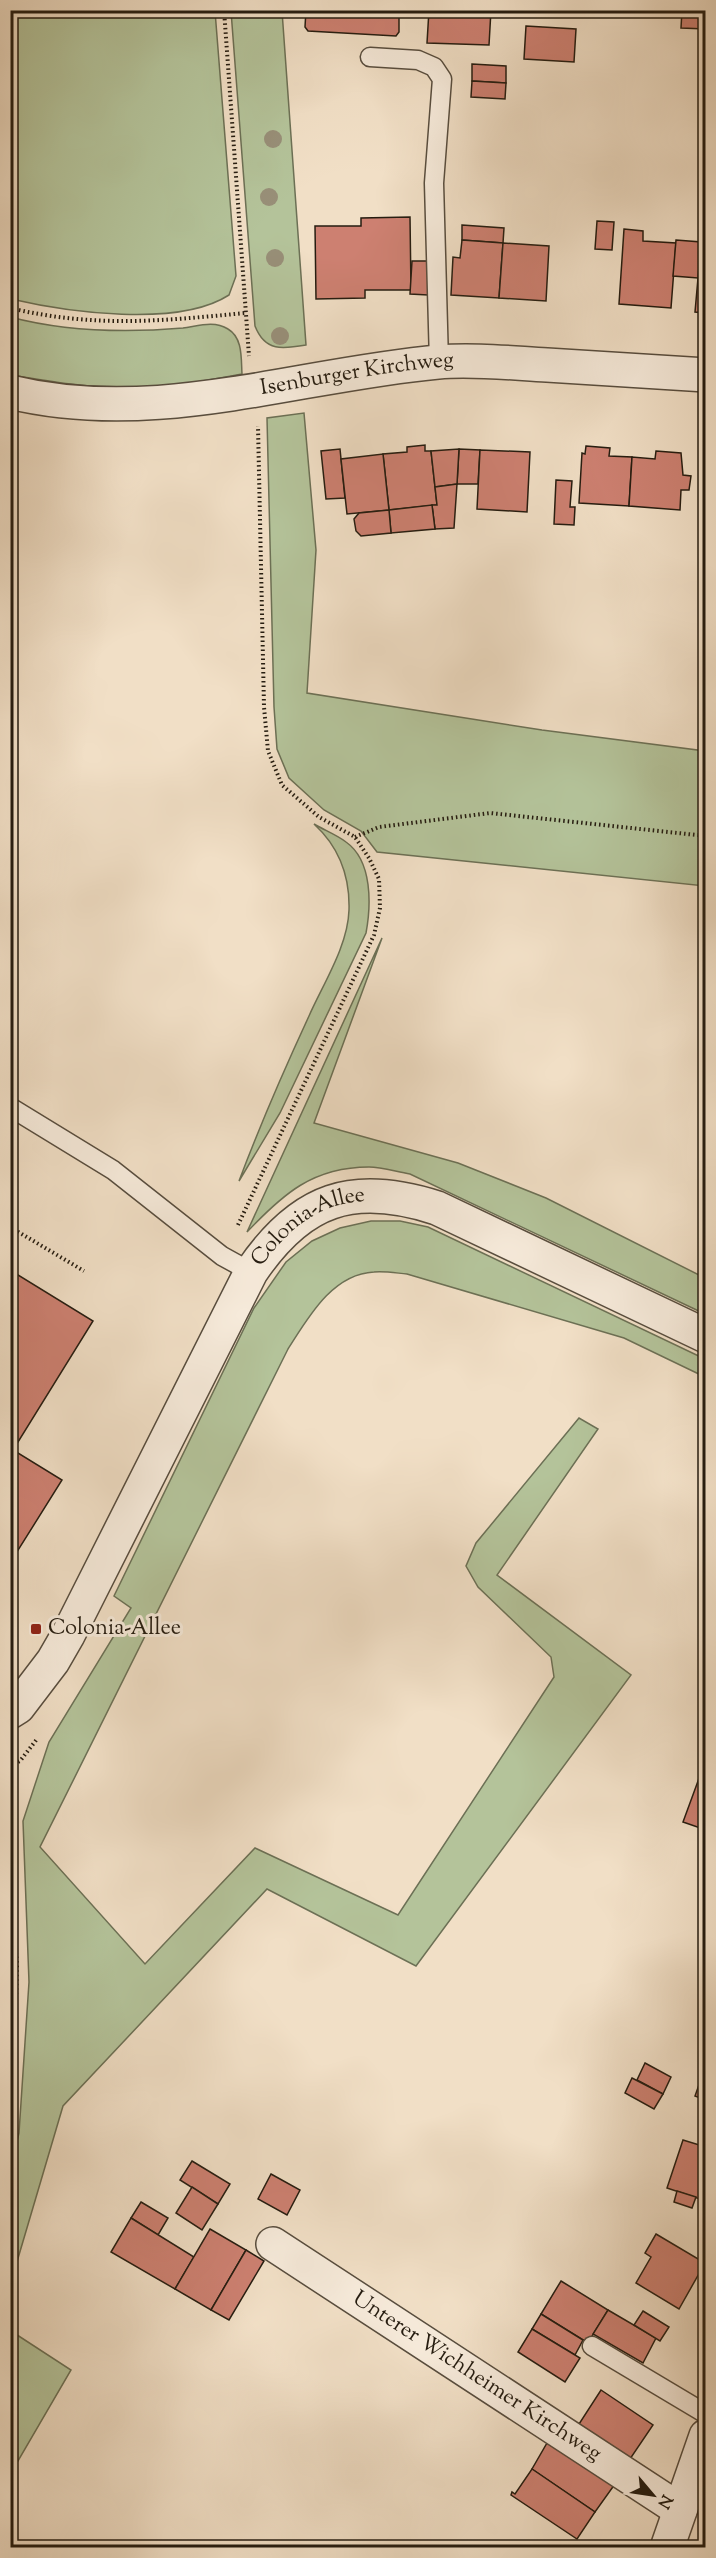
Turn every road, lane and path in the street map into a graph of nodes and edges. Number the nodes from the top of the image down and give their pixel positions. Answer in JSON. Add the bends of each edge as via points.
{"nodes":[{"id":1,"x":224,"y":10,"type":"edge"},
{"id":2,"x":370,"y":57,"type":"dead end"},
{"id":3,"x":10,"y":308,"type":"edge"},
{"id":4,"x":245,"y":313,"type":"junction"},
{"id":5,"x":439,"y":362,"type":"junction"},
{"id":6,"x":705,"y":375,"type":"edge"},
{"id":7,"x":254,"y":391,"type":"junction"},
{"id":8,"x":10,"y":392,"type":"edge"},
{"id":9,"x":705,"y":836,"type":"edge"},
{"id":10,"x":355,"y":837,"type":"junction"},
{"id":11,"x":10,"y":1107,"type":"edge"},
{"id":12,"x":10,"y":1227,"type":"edge"},
{"id":13,"x":222,"y":1256,"type":"junction"},
{"id":14,"x":84,"y":1271,"type":"dead end"},
{"id":15,"x":251,"y":1272,"type":"junction"},
{"id":16,"x":705,"y":1336,"type":"edge"},
{"id":17,"x":10,"y":1712,"type":"edge"},
{"id":18,"x":10,"y":1876,"type":"edge"},
{"id":19,"x":10,"y":2091,"type":"edge"},
{"id":20,"x":273,"y":2244,"type":"dead end"},
{"id":21,"x":592,"y":2346,"type":"dead end"},
{"id":22,"x":705,"y":2414,"type":"edge"},
{"id":23,"x":705,"y":2436,"type":"edge"},
{"id":24,"x":680,"y":2510,"type":"junction"},
{"id":25,"x":667,"y":2547,"type":"edge"}],
"edges":[{"from":1,"to":4,"type":"path"},
{"from":2,"to":5,"type":"lane","via":[[418,60],[434,67],[442,79],[434,183]]},
{"from":3,"to":4,"type":"path","via":[[83,321],[142,323]]},
{"from":4,"to":7,"type":"path"},
{"from":5,"to":6,"type":"street","name":"Isenburger Kirchweg"},
{"from":5,"to":7,"type":"street","name":"Isenburger Kirchweg"},
{"from":7,"to":8,"type":"street","name":"Isenburger Kirchweg","via":[[193,401],[126,405],[42,400]]},
{"from":7,"to":10,"type":"path","via":[[268,751],[282,784],[319,817]]},
{"from":9,"to":10,"type":"path","via":[[490,813],[379,827]]},
{"from":10,"to":13,"type":"path","via":[[379,879],[380,908],[374,936]]},
{"from":11,"to":13,"type":"lane","via":[[113,1170]]},
{"from":12,"to":14,"type":"path"},
{"from":13,"to":15,"type":"lane"},
{"from":15,"to":16,"type":"street","name":"Colonia-Allee","via":[[267,1248],[296,1219],[331,1201],[370,1194],[406,1198],[437,1208]]},
{"from":15,"to":17,"type":"street","name":"Colonia-Allee","via":[[68,1635],[53,1661]]},
{"from":18,"to":19,"type":"path","via":[[17,1965]]},
{"from":20,"to":24,"type":"street","name":"Unterer Wichheimer Kirchweg"},
{"from":21,"to":22,"type":"lane"},
{"from":23,"to":24,"type":"street"},
{"from":24,"to":25,"type":"street"}]}
